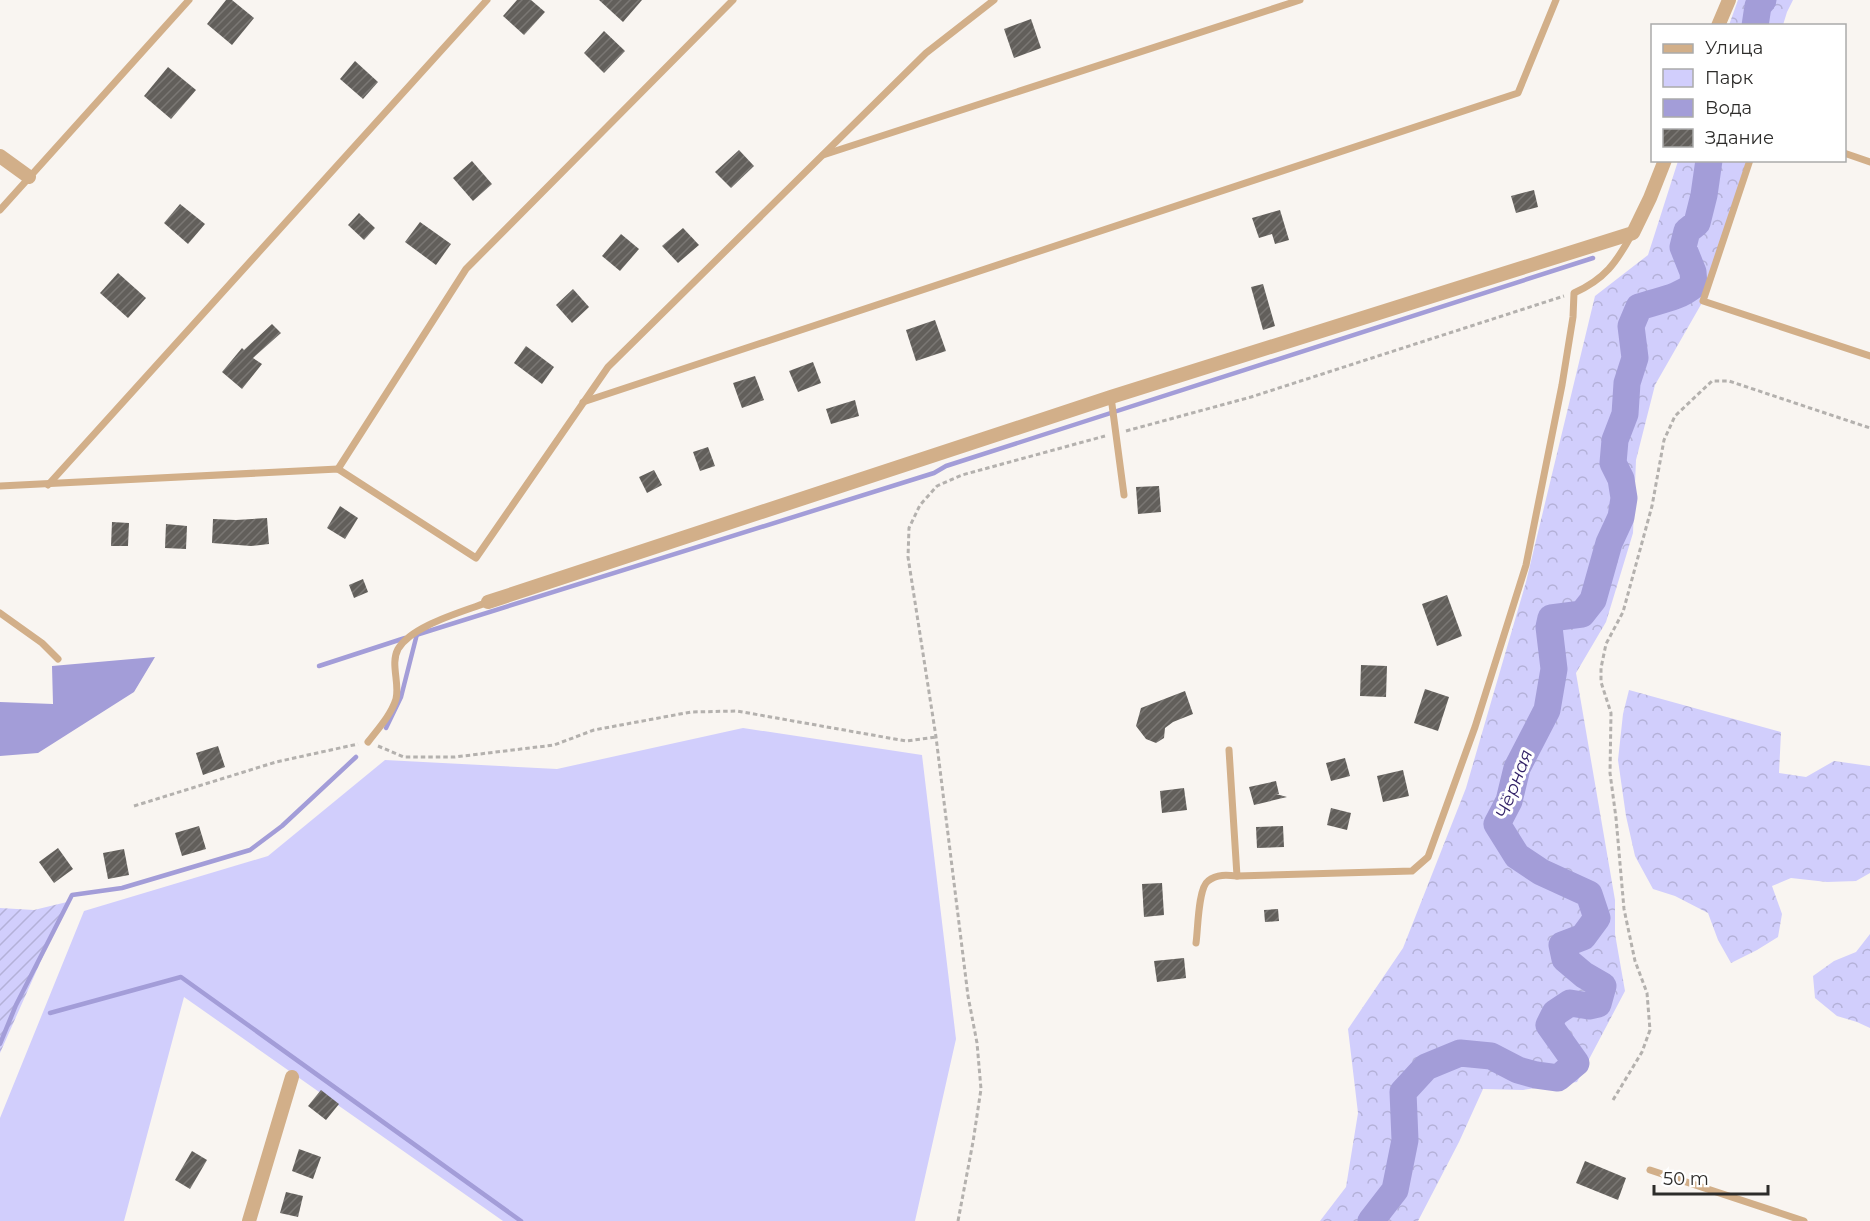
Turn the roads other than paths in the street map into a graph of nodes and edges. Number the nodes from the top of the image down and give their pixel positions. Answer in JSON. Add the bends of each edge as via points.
{"nodes":[{"id":1,"x":189,"y":0,"type":"edge"},
{"id":2,"x":487,"y":0,"type":"edge"},
{"id":3,"x":733,"y":0,"type":"edge"},
{"id":4,"x":994,"y":0,"type":"edge"},
{"id":5,"x":1300,"y":0,"type":"edge"},
{"id":6,"x":1556,"y":0,"type":"edge"},
{"id":7,"x":1729,"y":0,"type":"edge"},
{"id":8,"x":1719,"y":24,"type":"edge"},
{"id":9,"x":1846,"y":153,"type":"edge"},
{"id":10,"x":0,"y":156,"type":"edge"},
{"id":11,"x":820,"y":156,"type":"junction"},
{"id":12,"x":1664,"y":162,"type":"edge"},
{"id":13,"x":1749,"y":162,"type":"edge"},
{"id":14,"x":1870,"y":162,"type":"edge"},
{"id":15,"x":29,"y":177,"type":"junction"},
{"id":16,"x":0,"y":210,"type":"edge"},
{"id":17,"x":1633,"y":233,"type":"junction"},
{"id":18,"x":1870,"y":356,"type":"edge"},
{"id":19,"x":1111,"y":397,"type":"junction"},
{"id":20,"x":583,"y":402,"type":"junction"},
{"id":21,"x":338,"y":469,"type":"junction"},
{"id":22,"x":48,"y":485,"type":"junction"},
{"id":23,"x":0,"y":486,"type":"edge"},
{"id":24,"x":1124,"y":495,"type":"dead end"},
{"id":25,"x":488,"y":602,"type":"joint"},
{"id":26,"x":0,"y":613,"type":"edge"},
{"id":27,"x":58,"y":659,"type":"dead end"},
{"id":28,"x":368,"y":742,"type":"road end"},
{"id":29,"x":1229,"y":750,"type":"dead end"},
{"id":30,"x":1237,"y":876,"type":"junction"},
{"id":31,"x":1196,"y":943,"type":"dead end"},
{"id":32,"x":292,"y":1077,"type":"dead end"},
{"id":33,"x":1650,"y":1170,"type":"dead end"},
{"id":34,"x":249,"y":1221,"type":"edge"},
{"id":35,"x":1804,"y":1221,"type":"edge"}],
"edges":[{"from":1,"to":15,"type":"lane"},
{"from":2,"to":22,"type":"lane"},
{"from":3,"to":21,"type":"lane","via":[[466,269]]},
{"from":4,"to":11,"type":"lane","via":[[926,53]]},
{"from":5,"to":11,"type":"lane"},
{"from":6,"to":20,"type":"lane","via":[[1518,93]]},
{"from":7,"to":8,"type":"street"},
{"from":9,"to":14,"type":"lane"},
{"from":10,"to":15,"type":"street"},
{"from":11,"to":20,"type":"lane","via":[[608,367]]},
{"from":12,"to":17,"type":"street"},
{"from":13,"to":18,"type":"lane","via":[[1703,301]]},
{"from":15,"to":16,"type":"lane"},
{"from":17,"to":19,"type":"street"},
{"from":17,"to":30,"type":"lane","via":[[1618,260],[1594,284],[1574,292],[1562,385],[1526,565],[1475,727],[1428,857],[1412,871]]},
{"from":19,"to":24,"type":"lane"},
{"from":19,"to":25,"type":"street"},
{"from":20,"to":21,"type":"lane","via":[[476,558]]},
{"from":21,"to":22,"type":"lane"},
{"from":22,"to":23,"type":"lane"},
{"from":25,"to":28,"type":"lane","via":[[420,629],[407,639],[395,657],[396,698]]},
{"from":26,"to":27,"type":"lane"},
{"from":29,"to":30,"type":"lane"},
{"from":30,"to":31,"type":"lane","via":[[1222,875],[1207,881],[1202,890]]},
{"from":32,"to":34,"type":"street"},
{"from":33,"to":35,"type":"lane"}]}
